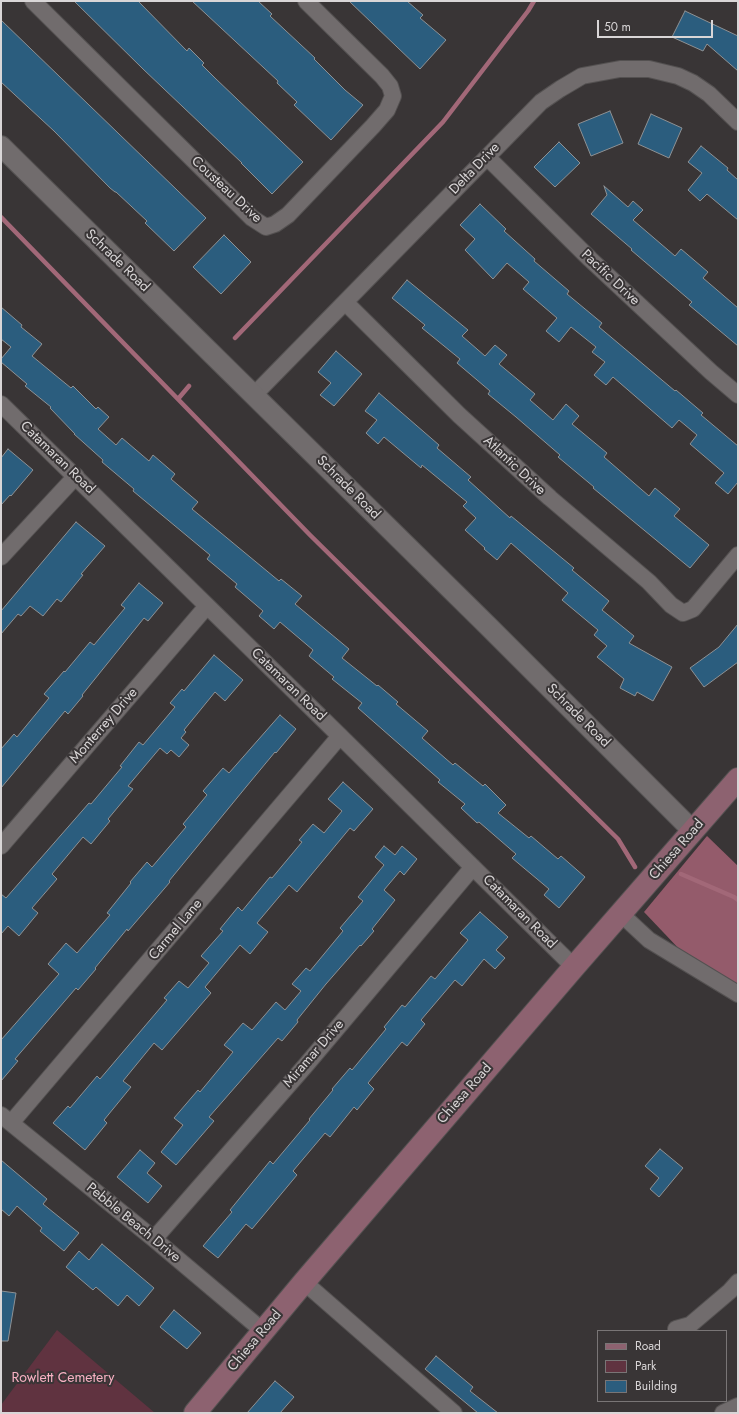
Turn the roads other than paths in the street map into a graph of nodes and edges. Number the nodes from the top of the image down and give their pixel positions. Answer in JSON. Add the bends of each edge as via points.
{"nodes":[{"id":1,"x":33,"y":1,"type":"edge"},
{"id":2,"x":306,"y":1,"type":"edge"},
{"id":3,"x":738,"y":122,"type":"edge"},
{"id":4,"x":1,"y":146,"type":"edge"},
{"id":5,"x":487,"y":157,"type":"junction"},
{"id":6,"x":346,"y":303,"type":"junction"},
{"id":7,"x":254,"y":395,"type":"junction"},
{"id":8,"x":738,"y":395,"type":"edge"},
{"id":9,"x":1,"y":404,"type":"edge"},
{"id":10,"x":76,"y":476,"type":"junction"},
{"id":11,"x":738,"y":555,"type":"edge"},
{"id":12,"x":1,"y":557,"type":"edge"},
{"id":13,"x":207,"y":606,"type":"junction"},
{"id":14,"x":340,"y":736,"type":"junction"},
{"id":15,"x":738,"y":779,"type":"edge"},
{"id":16,"x":693,"y":831,"type":"junction"},
{"id":17,"x":1,"y":846,"type":"edge"},
{"id":18,"x":473,"y":867,"type":"junction"},
{"id":19,"x":621,"y":914,"type":"junction"},
{"id":20,"x":574,"y":967,"type":"junction"},
{"id":21,"x":738,"y":994,"type":"edge"},
{"id":22,"x":6,"y":1119,"type":"edge"},
{"id":23,"x":154,"y":1239,"type":"junction"},
{"id":24,"x":304,"y":1282,"type":"junction"},
{"id":25,"x":738,"y":1282,"type":"edge"},
{"id":26,"x":676,"y":1330,"type":"dead end"},
{"id":27,"x":263,"y":1331,"type":"junction"},
{"id":28,"x":738,"y":1406,"type":"edge"},
{"id":29,"x":196,"y":1413,"type":"edge"},
{"id":30,"x":454,"y":1413,"type":"edge"},
{"id":31,"x":723,"y":1413,"type":"edge"}],
"edges":[{"from":1,"to":2,"type":"street","name":"Cousteau Drive","via":[[252,218],[266,227],[288,214],[373,126],[393,96],[390,86],[377,71]]},
{"from":3,"to":5,"type":"street","name":"Delta Drive","via":[[709,94],[683,78],[649,69],[620,69],[582,76],[560,89],[541,102]]},
{"from":4,"to":7,"type":"street","name":"Schrade Road"},
{"from":5,"to":6,"type":"street","name":"Delta Drive"},
{"from":5,"to":8,"type":"street","name":"Pacific Drive","via":[[590,259]]},
{"from":6,"to":7,"type":"street","name":"Delta Drive"},
{"from":6,"to":11,"type":"street","name":"Atlantic Drive","via":[[459,415],[683,613],[693,609]]},
{"from":7,"to":16,"type":"street","name":"Schrade Road"},
{"from":9,"to":10,"type":"street","name":"Catamaran Road"},
{"from":10,"to":12,"type":"street"},
{"from":10,"to":13,"type":"street","name":"Catamaran Road"},
{"from":13,"to":14,"type":"street","name":"Catamaran Road"},
{"from":13,"to":17,"type":"street","name":"Monterrey Drive"},
{"from":14,"to":18,"type":"street","name":"Catamaran Road"},
{"from":14,"to":22,"type":"street","name":"Carmel Lane"},
{"from":15,"to":16,"type":"main road","name":"Chiesa Road"},
{"from":16,"to":19,"type":"main road","name":"Chiesa Road"},
{"from":18,"to":20,"type":"street","name":"Catamaran Road"},
{"from":18,"to":23,"type":"street","name":"Miramar Drive"},
{"from":19,"to":20,"type":"main road","name":"Chiesa Road"},
{"from":19,"to":21,"type":"street","via":[[649,940]]},
{"from":20,"to":24,"type":"main road","name":"Chiesa Road"},
{"from":22,"to":23,"type":"street","name":"Pebble Beach Drive"},
{"from":23,"to":27,"type":"street","name":"Pebble Beach Drive"},
{"from":24,"to":27,"type":"main road","name":"Chiesa Road"},
{"from":24,"to":30,"type":"street"},
{"from":25,"to":26,"type":"street","via":[[690,1325]]},
{"from":27,"to":29,"type":"main road","name":"Chiesa Road"},
{"from":28,"to":31,"type":"street"}]}
